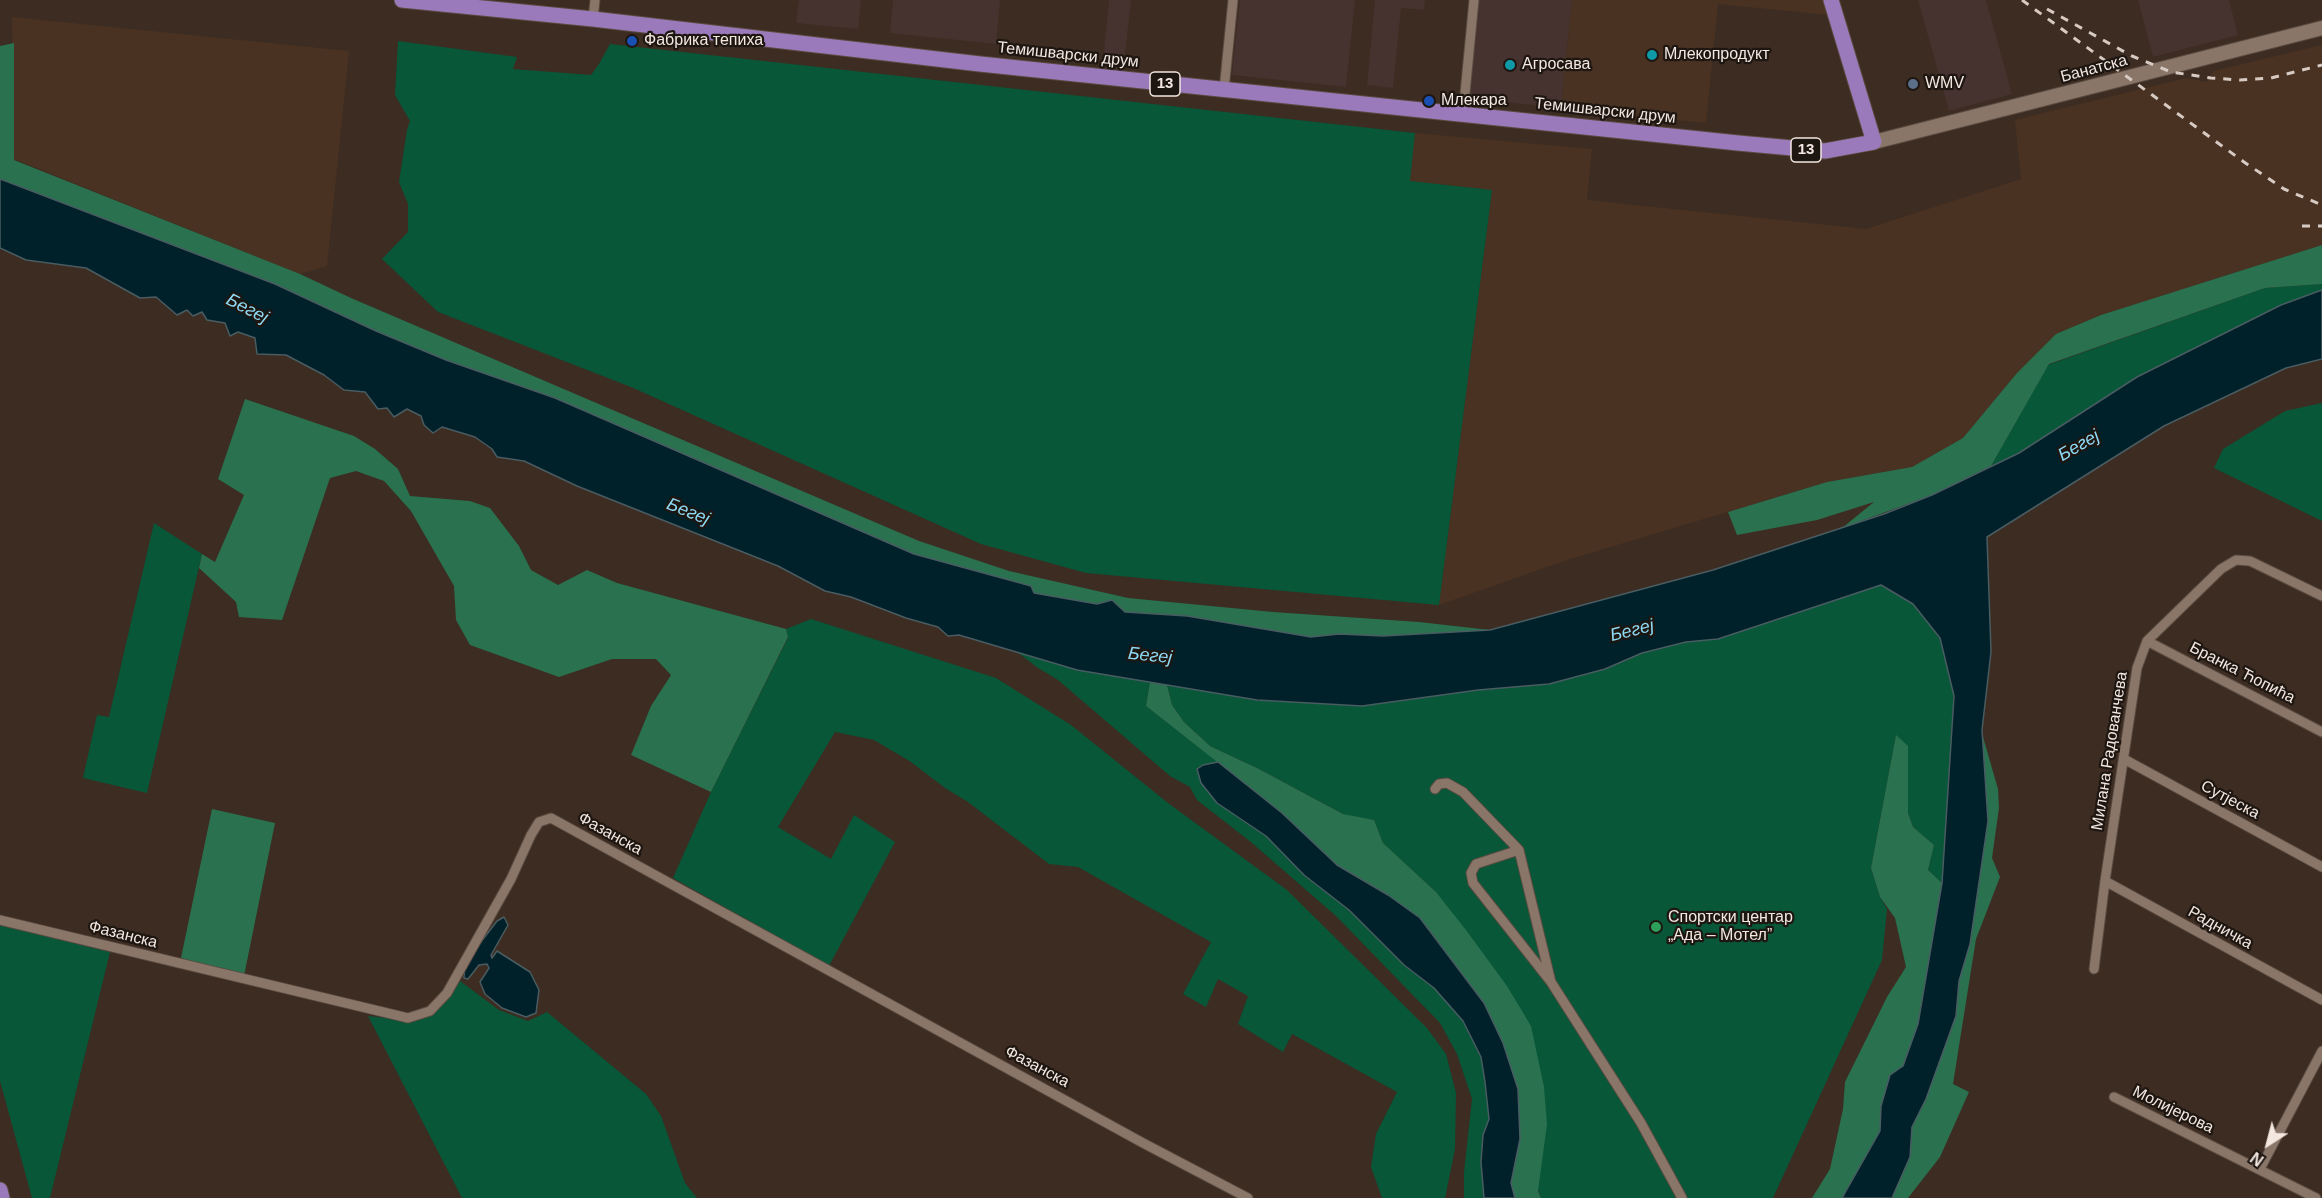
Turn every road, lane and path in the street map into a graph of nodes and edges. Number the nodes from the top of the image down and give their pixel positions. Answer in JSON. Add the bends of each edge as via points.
{"nodes":[{"id":1,"x":402,"y":0,"type":"edge"},
{"id":2,"x":595,"y":0,"type":"edge"},
{"id":3,"x":1233,"y":0,"type":"edge"},
{"id":4,"x":1474,"y":0,"type":"edge"},
{"id":5,"x":1831,"y":0,"type":"edge"},
{"id":6,"x":593,"y":20,"type":"junction"},
{"id":7,"x":2322,"y":28,"type":"edge"},
{"id":8,"x":1224,"y":90,"type":"junction"},
{"id":9,"x":1462,"y":114,"type":"junction"},
{"id":10,"x":1874,"y":142,"type":"junction"},
{"id":11,"x":2322,"y":596,"type":"edge"},
{"id":12,"x":2147,"y":641,"type":"junction"},
{"id":13,"x":2322,"y":732,"type":"edge"},
{"id":14,"x":2124,"y":759,"type":"junction"},
{"id":15,"x":1435,"y":789,"type":"dead end"},
{"id":16,"x":1519,"y":850,"type":"junction"},
{"id":17,"x":2322,"y":867,"type":"edge"},
{"id":18,"x":2105,"y":881,"type":"junction"},
{"id":19,"x":0,"y":920,"type":"edge"},
{"id":20,"x":2094,"y":969,"type":"dead end"},
{"id":21,"x":1551,"y":982,"type":"junction"},
{"id":22,"x":2322,"y":1000,"type":"edge"},
{"id":23,"x":2322,"y":1051,"type":"edge"},
{"id":24,"x":2114,"y":1097,"type":"dead end"},
{"id":25,"x":2260,"y":1169,"type":"junction"},
{"id":26,"x":0,"y":1190,"type":"edge"},
{"id":27,"x":2,"y":1198,"type":"edge"},
{"id":28,"x":1248,"y":1198,"type":"edge"},
{"id":29,"x":1682,"y":1198,"type":"edge"},
{"id":30,"x":2316,"y":1198,"type":"edge"}],
"edges":[{"from":1,"to":6,"type":"main road","name":"Темишварски друм","number":"13"},
{"from":2,"to":6,"type":"street"},
{"from":3,"to":8,"type":"street"},
{"from":4,"to":9,"type":"street"},
{"from":5,"to":10,"type":"main road"},
{"from":6,"to":8,"type":"main road","name":"Темишварски друм","number":"13"},
{"from":7,"to":10,"type":"main road","name":"Банатска"},
{"from":8,"to":9,"type":"main road","name":"Темишварски друм","number":"13"},
{"from":9,"to":10,"type":"main road","name":"Темишварски друм","number":"13","via":[[1811,150]]},
{"from":11,"to":12,"type":"street","name":"Милана Радованчева","via":[[2250,561],[2236,560],[2221,569]]},
{"from":12,"to":13,"type":"street","name":"Бранка Ћопића"},
{"from":12,"to":14,"type":"street","name":"Милана Радованчева","via":[[2137,668]]},
{"from":14,"to":17,"type":"street","name":"Сутјеска"},
{"from":14,"to":18,"type":"street","name":"Милана Радованчева"},
{"from":15,"to":16,"type":"street","via":[[1447,783],[1463,792]]},
{"from":16,"to":21,"type":"street"},
{"from":16,"to":21,"type":"street","via":[[1476,864],[1471,878]]},
{"from":18,"to":20,"type":"street","name":"Милана Радованчева"},
{"from":18,"to":22,"type":"street","name":"Радничка"},
{"from":19,"to":28,"type":"street","name":"Фазанска","via":[[408,1018],[430,1011],[447,993],[506,889],[531,835],[539,822],[551,818]]},
{"from":21,"to":29,"type":"street","via":[[1641,1123]]},
{"from":23,"to":25,"type":"street"},
{"from":24,"to":25,"type":"street","name":"Молијерова"},
{"from":25,"to":30,"type":"street","name":"Молијерова"},
{"from":26,"to":27,"type":"main road"}]}
